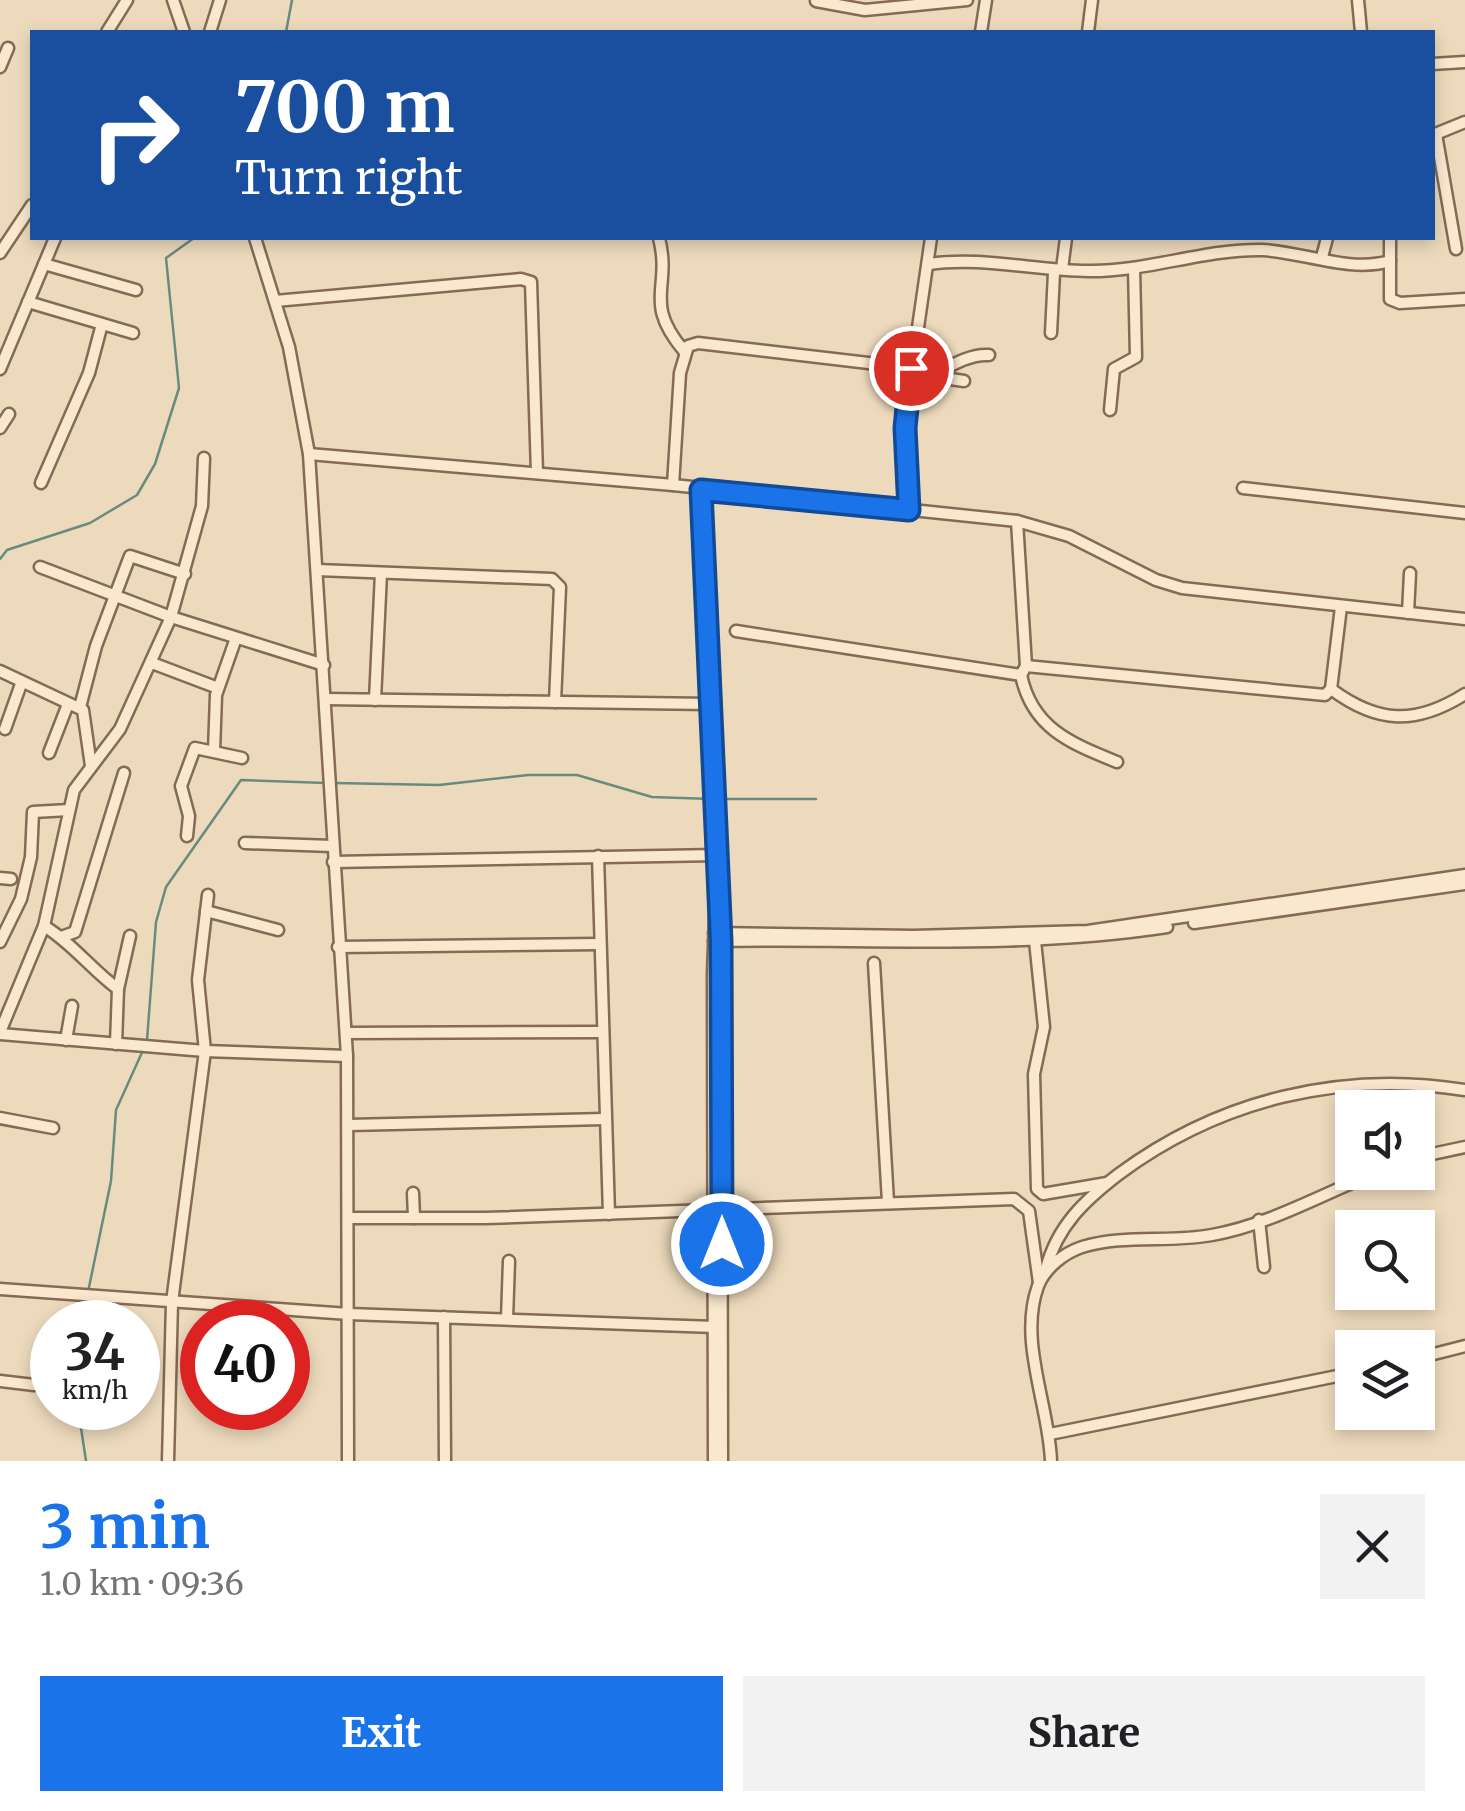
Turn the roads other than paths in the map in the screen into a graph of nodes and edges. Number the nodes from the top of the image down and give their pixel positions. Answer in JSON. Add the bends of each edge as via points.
{"nodes":[{"id":1,"x":126,"y":0,"type":"edge"},
{"id":2,"x":173,"y":0,"type":"edge"},
{"id":3,"x":220,"y":0,"type":"edge"},
{"id":4,"x":967,"y":0,"type":"edge"},
{"id":5,"x":986,"y":0,"type":"edge"},
{"id":6,"x":1092,"y":0,"type":"edge"},
{"id":7,"x":1358,"y":0,"type":"edge"},
{"id":8,"x":816,"y":1,"type":"edge"},
{"id":9,"x":903,"y":3,"type":"edge"},
{"id":10,"x":109,"y":30,"type":"edge"},
{"id":11,"x":183,"y":30,"type":"edge"},
{"id":12,"x":211,"y":30,"type":"edge"},
{"id":13,"x":982,"y":30,"type":"edge"},
{"id":14,"x":1088,"y":30,"type":"edge"},
{"id":15,"x":1361,"y":30,"type":"edge"},
{"id":16,"x":8,"y":48,"type":"dead end"},
{"id":17,"x":1465,"y":62,"type":"edge"},
{"id":18,"x":1435,"y":64,"type":"edge"},
{"id":19,"x":0,"y":67,"type":"edge"},
{"id":20,"x":1465,"y":122,"type":"edge"},
{"id":21,"x":1435,"y":135,"type":"edge"},
{"id":22,"x":1435,"y":140,"type":"edge"},
{"id":23,"x":27,"y":226,"type":"edge"},
{"id":24,"x":54,"y":240,"type":"edge"},
{"id":25,"x":256,"y":240,"type":"edge"},
{"id":26,"x":660,"y":240,"type":"edge"},
{"id":27,"x":932,"y":240,"type":"edge"},
{"id":28,"x":1066,"y":240,"type":"edge"},
{"id":29,"x":1326,"y":240,"type":"edge"},
{"id":30,"x":1390,"y":240,"type":"edge"},
{"id":31,"x":1456,"y":249,"type":"dead end"},
{"id":32,"x":0,"y":253,"type":"edge"},
{"id":33,"x":1322,"y":257,"type":"junction"},
{"id":34,"x":1390,"y":260,"type":"junction"},
{"id":35,"x":44,"y":264,"type":"junction"},
{"id":36,"x":929,"y":264,"type":"junction"},
{"id":37,"x":1134,"y":268,"type":"junction"},
{"id":38,"x":1058,"y":271,"type":"junction"},
{"id":39,"x":136,"y":290,"type":"dead end"},
{"id":40,"x":1465,"y":299,"type":"edge"},
{"id":41,"x":275,"y":301,"type":"junction"},
{"id":42,"x":28,"y":302,"type":"junction"},
{"id":43,"x":102,"y":324,"type":"junction"},
{"id":44,"x":134,"y":333,"type":"dead end"},
{"id":45,"x":1051,"y":333,"type":"dead end"},
{"id":46,"x":684,"y":351,"type":"junction"},
{"id":47,"x":988,"y":355,"type":"dead end"},
{"id":48,"x":0,"y":368,"type":"edge"},
{"id":49,"x":911,"y":368,"type":"junction"},
{"id":50,"x":937,"y":377,"type":"junction"},
{"id":51,"x":964,"y":382,"type":"dead end"},
{"id":52,"x":909,"y":386,"type":"junction"},
{"id":53,"x":1110,"y":410,"type":"dead end"},
{"id":54,"x":8,"y":414,"type":"dead end"},
{"id":55,"x":0,"y":428,"type":"edge"},
{"id":56,"x":309,"y":454,"type":"junction"},
{"id":57,"x":204,"y":458,"type":"dead end"},
{"id":58,"x":537,"y":473,"type":"junction"},
{"id":59,"x":40,"y":484,"type":"dead end"},
{"id":60,"x":673,"y":484,"type":"junction"},
{"id":61,"x":1243,"y":488,"type":"dead end"},
{"id":62,"x":701,"y":490,"type":"junction"},
{"id":63,"x":909,"y":510,"type":"junction"},
{"id":64,"x":1465,"y":513,"type":"edge"},
{"id":65,"x":1016,"y":521,"type":"junction"},
{"id":66,"x":40,"y":567,"type":"dead end"},
{"id":67,"x":317,"y":570,"type":"junction"},
{"id":68,"x":381,"y":573,"type":"junction"},
{"id":69,"x":1410,"y":573,"type":"dead end"},
{"id":70,"x":185,"y":574,"type":"junction"},
{"id":71,"x":114,"y":595,"type":"junction"},
{"id":72,"x":1341,"y":607,"type":"junction"},
{"id":73,"x":1408,"y":613,"type":"junction"},
{"id":74,"x":171,"y":616,"type":"junction"},
{"id":75,"x":1465,"y":618,"type":"edge"},
{"id":76,"x":736,"y":631,"type":"dead end"},
{"id":77,"x":236,"y":638,"type":"junction"},
{"id":78,"x":152,"y":662,"type":"junction"},
{"id":79,"x":324,"y":666,"type":"junction"},
{"id":80,"x":1024,"y":670,"type":"junction"},
{"id":81,"x":0,"y":671,"type":"edge"},
{"id":82,"x":21,"y":684,"type":"junction"},
{"id":83,"x":218,"y":688,"type":"junction"},
{"id":84,"x":1331,"y":689,"type":"junction"},
{"id":85,"x":1465,"y":694,"type":"edge"},
{"id":86,"x":325,"y":699,"type":"junction"},
{"id":87,"x":376,"y":700,"type":"junction"},
{"id":88,"x":555,"y":702,"type":"junction"},
{"id":89,"x":711,"y":704,"type":"junction"},
{"id":90,"x":74,"y":706,"type":"junction"},
{"id":91,"x":5,"y":729,"type":"dead end"},
{"id":92,"x":214,"y":751,"type":"junction"},
{"id":93,"x":48,"y":753,"type":"dead end"},
{"id":94,"x":242,"y":758,"type":"dead end"},
{"id":95,"x":1116,"y":762,"type":"dead end"},
{"id":96,"x":91,"y":766,"type":"junction"},
{"id":97,"x":124,"y":773,"type":"dead end"},
{"id":98,"x":69,"y":810,"type":"junction"},
{"id":99,"x":188,"y":836,"type":"dead end"},
{"id":100,"x":245,"y":843,"type":"dead end"},
{"id":101,"x":332,"y":846,"type":"junction"},
{"id":102,"x":598,"y":856,"type":"junction"},
{"id":103,"x":717,"y":856,"type":"junction"},
{"id":104,"x":333,"y":862,"type":"junction"},
{"id":105,"x":1465,"y":874,"type":"edge"},
{"id":106,"x":1465,"y":884,"type":"edge"},
{"id":107,"x":208,"y":895,"type":"dead end"},
{"id":108,"x":206,"y":911,"type":"junction"},
{"id":109,"x":718,"y":915,"type":"junction"},
{"id":110,"x":4,"y":924,"type":"edge"},
{"id":111,"x":44,"y":926,"type":"junction"},
{"id":112,"x":278,"y":930,"type":"dead end"},
{"id":113,"x":62,"y":936,"type":"junction"},
{"id":114,"x":130,"y":936,"type":"dead end"},
{"id":115,"x":718,"y":937,"type":"junction"},
{"id":116,"x":745,"y":937,"type":"junction"},
{"id":117,"x":1035,"y":941,"type":"junction"},
{"id":118,"x":0,"y":942,"type":"edge"},
{"id":119,"x":600,"y":944,"type":"junction"},
{"id":120,"x":338,"y":946,"type":"junction"},
{"id":121,"x":721,"y":961,"type":"junction"},
{"id":122,"x":874,"y":963,"type":"dead end"},
{"id":123,"x":118,"y":988,"type":"junction"},
{"id":124,"x":5,"y":1001,"type":"edge"},
{"id":125,"x":72,"y":1006,"type":"dead end"},
{"id":126,"x":603,"y":1032,"type":"junction"},
{"id":127,"x":0,"y":1033,"type":"edge"},
{"id":128,"x":346,"y":1033,"type":"junction"},
{"id":129,"x":66,"y":1040,"type":"junction"},
{"id":130,"x":116,"y":1044,"type":"junction"},
{"id":131,"x":205,"y":1051,"type":"junction"},
{"id":132,"x":347,"y":1056,"type":"junction"},
{"id":133,"x":1465,"y":1090,"type":"edge"},
{"id":134,"x":0,"y":1118,"type":"edge"},
{"id":135,"x":604,"y":1119,"type":"junction"},
{"id":136,"x":349,"y":1124,"type":"junction"},
{"id":137,"x":53,"y":1128,"type":"dead end"},
{"id":138,"x":1465,"y":1147,"type":"edge"},
{"id":139,"x":1435,"y":1154,"type":"edge"},
{"id":140,"x":1108,"y":1183,"type":"junction"},
{"id":141,"x":1335,"y":1189,"type":"edge"},
{"id":142,"x":413,"y":1192,"type":"dead end"},
{"id":143,"x":888,"y":1202,"type":"junction"},
{"id":144,"x":718,"y":1210,"type":"junction"},
{"id":145,"x":608,"y":1214,"type":"junction"},
{"id":146,"x":349,"y":1218,"type":"junction"},
{"id":147,"x":414,"y":1218,"type":"junction"},
{"id":148,"x":1259,"y":1220,"type":"junction"},
{"id":149,"x":508,"y":1261,"type":"dead end"},
{"id":150,"x":1264,"y":1267,"type":"dead end"},
{"id":151,"x":1042,"y":1279,"type":"junction"},
{"id":152,"x":0,"y":1289,"type":"edge"},
{"id":153,"x":172,"y":1302,"type":"junction"},
{"id":154,"x":349,"y":1314,"type":"junction"},
{"id":155,"x":444,"y":1317,"type":"junction"},
{"id":156,"x":507,"y":1319,"type":"junction"},
{"id":157,"x":715,"y":1327,"type":"junction"},
{"id":158,"x":1465,"y":1346,"type":"edge"},
{"id":159,"x":1435,"y":1354,"type":"edge"},
{"id":160,"x":1335,"y":1375,"type":"edge"},
{"id":161,"x":0,"y":1381,"type":"edge"},
{"id":162,"x":30,"y":1385,"type":"edge"},
{"id":163,"x":1050,"y":1434,"type":"junction"},
{"id":164,"x":168,"y":1461,"type":"edge"},
{"id":165,"x":348,"y":1461,"type":"edge"},
{"id":166,"x":445,"y":1461,"type":"edge"},
{"id":167,"x":714,"y":1461,"type":"edge"},
{"id":168,"x":722,"y":1461,"type":"edge"},
{"id":169,"x":1051,"y":1461,"type":"edge"}],
"edges":[{"from":1,"to":10,"type":"street"},
{"from":2,"to":11,"type":"street"},
{"from":3,"to":12,"type":"street"},
{"from":4,"to":9,"type":"street"},
{"from":5,"to":13,"type":"street"},
{"from":6,"to":14,"type":"street"},
{"from":7,"to":15,"type":"street"},
{"from":8,"to":9,"type":"street","via":[[866,10]]},
{"from":16,"to":19,"type":"street"},
{"from":17,"to":18,"type":"street"},
{"from":20,"to":21,"type":"street"},
{"from":22,"to":31,"type":"street"},
{"from":23,"to":32,"type":"street"},
{"from":24,"to":35,"type":"street"},
{"from":25,"to":41,"type":"street"},
{"from":26,"to":46,"type":"street","via":[[659,308]]},
{"from":27,"to":36,"type":"street"},
{"from":28,"to":38,"type":"street"},
{"from":29,"to":33,"type":"street"},
{"from":30,"to":34,"type":"street"},
{"from":33,"to":34,"type":"street","via":[[1363,267]]},
{"from":33,"to":37,"type":"street","via":[[1215,252]]},
{"from":34,"to":40,"type":"street","via":[[1394,302]]},
{"from":35,"to":39,"type":"street"},
{"from":35,"to":42,"type":"street"},
{"from":36,"to":38,"type":"street"},
{"from":36,"to":49,"type":"street"},
{"from":37,"to":38,"type":"street"},
{"from":37,"to":53,"type":"street","via":[[1136,357],[1114,368]]},
{"from":38,"to":45,"type":"street"},
{"from":41,"to":56,"type":"street"},
{"from":41,"to":58,"type":"street","via":[[526,280],[534,287]]},
{"from":42,"to":43,"type":"street"},
{"from":42,"to":48,"type":"street"},
{"from":43,"to":44,"type":"street"},
{"from":43,"to":59,"type":"street"},
{"from":46,"to":49,"type":"street","via":[[698,343]]},
{"from":46,"to":60,"type":"street"},
{"from":47,"to":50,"type":"street","via":[[975,354]]},
{"from":49,"to":52,"type":"street"},
{"from":50,"to":51,"type":"street"},
{"from":50,"to":52,"type":"street"},
{"from":52,"to":63,"type":"street"},
{"from":54,"to":55,"type":"street"},
{"from":56,"to":58,"type":"street"},
{"from":56,"to":67,"type":"street"},
{"from":57,"to":70,"type":"street","via":[[202,506]]},
{"from":58,"to":60,"type":"street"},
{"from":60,"to":62,"type":"street"},
{"from":61,"to":64,"type":"street"},
{"from":62,"to":63,"type":"street"},
{"from":62,"to":89,"type":"street"},
{"from":63,"to":65,"type":"street"},
{"from":65,"to":72,"type":"street","via":[[1069,536],[1182,588]]},
{"from":65,"to":80,"type":"street"},
{"from":66,"to":71,"type":"street"},
{"from":67,"to":68,"type":"street"},
{"from":67,"to":79,"type":"street"},
{"from":68,"to":87,"type":"street"},
{"from":68,"to":88,"type":"street","via":[[557,582]]},
{"from":69,"to":73,"type":"street"},
{"from":70,"to":71,"type":"street","via":[[132,555]]},
{"from":70,"to":74,"type":"street"},
{"from":71,"to":74,"type":"street"},
{"from":71,"to":90,"type":"street"},
{"from":72,"to":73,"type":"street"},
{"from":72,"to":84,"type":"street"},
{"from":73,"to":75,"type":"street"},
{"from":74,"to":77,"type":"street"},
{"from":74,"to":78,"type":"street"},
{"from":76,"to":80,"type":"street"},
{"from":77,"to":79,"type":"street"},
{"from":77,"to":83,"type":"street"},
{"from":78,"to":83,"type":"street"},
{"from":78,"to":96,"type":"street","via":[[114,740]]},
{"from":79,"to":86,"type":"street"},
{"from":80,"to":84,"type":"street","via":[[1325,695]]},
{"from":80,"to":95,"type":"street","via":[[1028,704],[1047,724]]},
{"from":81,"to":82,"type":"street"},
{"from":82,"to":90,"type":"street"},
{"from":82,"to":91,"type":"street"},
{"from":83,"to":92,"type":"street"},
{"from":84,"to":85,"type":"street","via":[[1354,706],[1395,720]]},
{"from":86,"to":87,"type":"street"},
{"from":86,"to":101,"type":"street"},
{"from":87,"to":88,"type":"street"},
{"from":88,"to":89,"type":"street"},
{"from":89,"to":103,"type":"street"},
{"from":90,"to":93,"type":"street"},
{"from":90,"to":96,"type":"street","via":[[86,716]]},
{"from":92,"to":94,"type":"street"},
{"from":92,"to":99,"type":"street","via":[[195,748],[182,786]]},
{"from":96,"to":98,"type":"street"},
{"from":97,"to":113,"type":"street","via":[[75,932]]},
{"from":98,"to":110,"type":"street","via":[[33,812],[19,906]]},
{"from":98,"to":111,"type":"street"},
{"from":100,"to":101,"type":"street"},
{"from":101,"to":104,"type":"street"},
{"from":102,"to":103,"type":"street"},
{"from":102,"to":104,"type":"street"},
{"from":102,"to":119,"type":"street"},
{"from":103,"to":109,"type":"street"},
{"from":104,"to":120,"type":"street"},
{"from":105,"to":116,"type":"street","via":[[1088,931]]},
{"from":106,"to":117,"type":"street"},
{"from":107,"to":108,"type":"street"},
{"from":108,"to":112,"type":"street"},
{"from":108,"to":131,"type":"street","via":[[198,980]]},
{"from":109,"to":115,"type":"street"},
{"from":109,"to":116,"type":"street"},
{"from":110,"to":118,"type":"street"},
{"from":111,"to":113,"type":"street"},
{"from":111,"to":124,"type":"street"},
{"from":113,"to":123,"type":"street","via":[[88,967]]},
{"from":114,"to":123,"type":"street"},
{"from":115,"to":116,"type":"street"},
{"from":115,"to":121,"type":"street"},
{"from":115,"to":144,"type":"street"},
{"from":116,"to":117,"type":"street"},
{"from":116,"to":121,"type":"street"},
{"from":117,"to":140,"type":"street","via":[[1044,1027],[1033,1094],[1037,1189],[1043,1194]]},
{"from":119,"to":120,"type":"street"},
{"from":119,"to":126,"type":"street"},
{"from":120,"to":128,"type":"street"},
{"from":121,"to":144,"type":"street"},
{"from":122,"to":143,"type":"street"},
{"from":123,"to":130,"type":"street"},
{"from":124,"to":127,"type":"street"},
{"from":125,"to":129,"type":"street"},
{"from":126,"to":128,"type":"street"},
{"from":126,"to":135,"type":"street"},
{"from":127,"to":129,"type":"street"},
{"from":128,"to":132,"type":"street"},
{"from":129,"to":130,"type":"street"},
{"from":130,"to":131,"type":"street"},
{"from":131,"to":132,"type":"street"},
{"from":131,"to":153,"type":"street"},
{"from":132,"to":136,"type":"street"},
{"from":133,"to":140,"type":"street","via":[[1372,1086],[1256,1102],[1190,1129]]},
{"from":134,"to":137,"type":"street"},
{"from":135,"to":136,"type":"street"},
{"from":135,"to":145,"type":"street"},
{"from":136,"to":146,"type":"street"},
{"from":138,"to":139,"type":"street"},
{"from":140,"to":151,"type":"street","via":[[1064,1226]]},
{"from":141,"to":148,"type":"street"},
{"from":142,"to":147,"type":"street"},
{"from":143,"to":144,"type":"street"},
{"from":143,"to":151,"type":"street","via":[[1024,1203]]},
{"from":144,"to":145,"type":"street"},
{"from":144,"to":157,"type":"street"},
{"from":144,"to":168,"type":"street"},
{"from":145,"to":147,"type":"street"},
{"from":146,"to":147,"type":"street"},
{"from":146,"to":154,"type":"street"},
{"from":148,"to":150,"type":"street"},
{"from":148,"to":151,"type":"street","via":[[1214,1235],[1082,1247]]},
{"from":149,"to":156,"type":"street"},
{"from":151,"to":163,"type":"street","via":[[1033,1344]]},
{"from":152,"to":153,"type":"street"},
{"from":153,"to":154,"type":"street"},
{"from":153,"to":164,"type":"street"},
{"from":154,"to":155,"type":"street"},
{"from":154,"to":165,"type":"street"},
{"from":155,"to":156,"type":"street"},
{"from":155,"to":166,"type":"street"},
{"from":156,"to":157,"type":"street"},
{"from":157,"to":167,"type":"street"},
{"from":158,"to":159,"type":"street"},
{"from":160,"to":163,"type":"street"},
{"from":161,"to":162,"type":"street"},
{"from":163,"to":169,"type":"street"}]}
